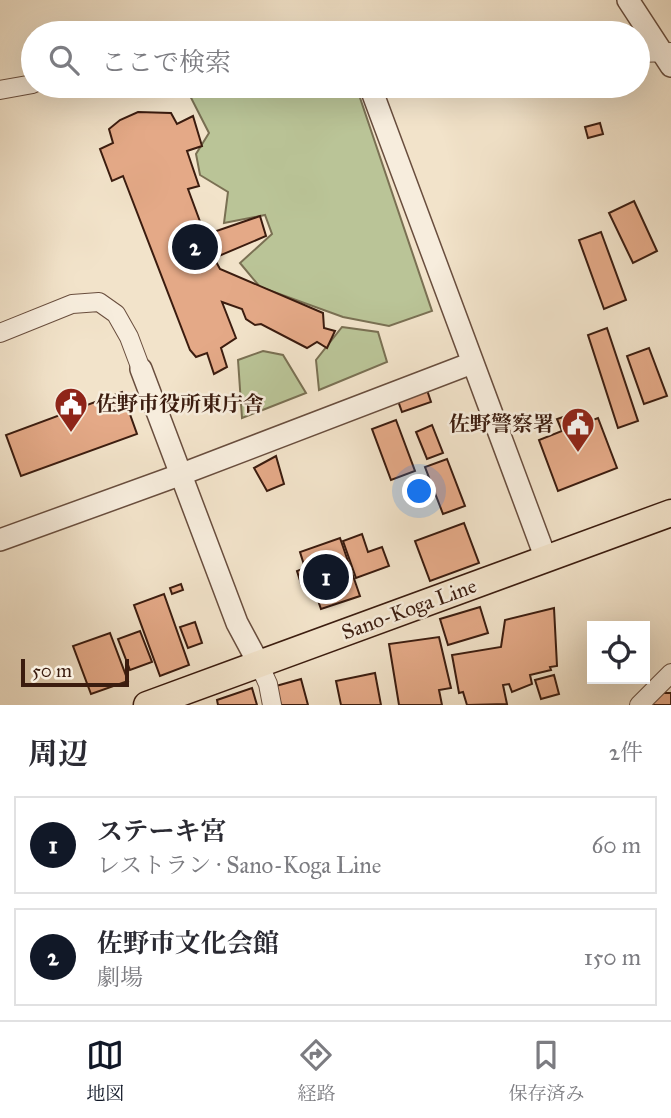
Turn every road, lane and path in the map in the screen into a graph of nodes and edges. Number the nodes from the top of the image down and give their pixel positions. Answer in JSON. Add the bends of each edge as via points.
{"nodes":[{"id":1,"x":628,"y":0,"type":"edge"},
{"id":2,"x":643,"y":21,"type":"edge"},
{"id":3,"x":650,"y":31,"type":"edge"},
{"id":4,"x":650,"y":55,"type":"edge"},
{"id":5,"x":668,"y":57,"type":"edge"},
{"id":6,"x":21,"y":86,"type":"edge"},
{"id":7,"x":0,"y":90,"type":"edge"},
{"id":8,"x":374,"y":98,"type":"edge"},
{"id":9,"x":0,"y":333,"type":"edge"},
{"id":10,"x":472,"y":362,"type":"junction"},
{"id":11,"x":141,"y":369,"type":"joint"},
{"id":12,"x":182,"y":474,"type":"junction"},
{"id":13,"x":670,"y":519,"type":"edge"},
{"id":14,"x":0,"y":540,"type":"edge"},
{"id":15,"x":545,"y":559,"type":"junction"},
{"id":16,"x":258,"y":664,"type":"junction"},
{"id":17,"x":671,"y":673,"type":"edge"},
{"id":18,"x":147,"y":705,"type":"edge"},
{"id":19,"x":272,"y":705,"type":"edge"},
{"id":20,"x":639,"y":705,"type":"edge"}],
"edges":[{"from":1,"to":2,"type":"street"},
{"from":3,"to":5,"type":"street"},
{"from":4,"to":5,"type":"street"},
{"from":6,"to":7,"type":"street"},
{"from":8,"to":10,"type":"street"},
{"from":9,"to":11,"type":"street","via":[[72,304],[99,302],[116,314]]},
{"from":10,"to":12,"type":"street"},
{"from":10,"to":15,"type":"street"},
{"from":11,"to":12,"type":"street"},
{"from":12,"to":14,"type":"street"},
{"from":12,"to":16,"type":"street","via":[[237,623]]},
{"from":13,"to":15,"type":"main road","name":"Sano-Koga Line"},
{"from":15,"to":16,"type":"main road","name":"Sano-Koga Line"},
{"from":16,"to":18,"type":"main road","name":"Sano-Koga Line"},
{"from":16,"to":19,"type":"street"},
{"from":17,"to":20,"type":"street"}]}
